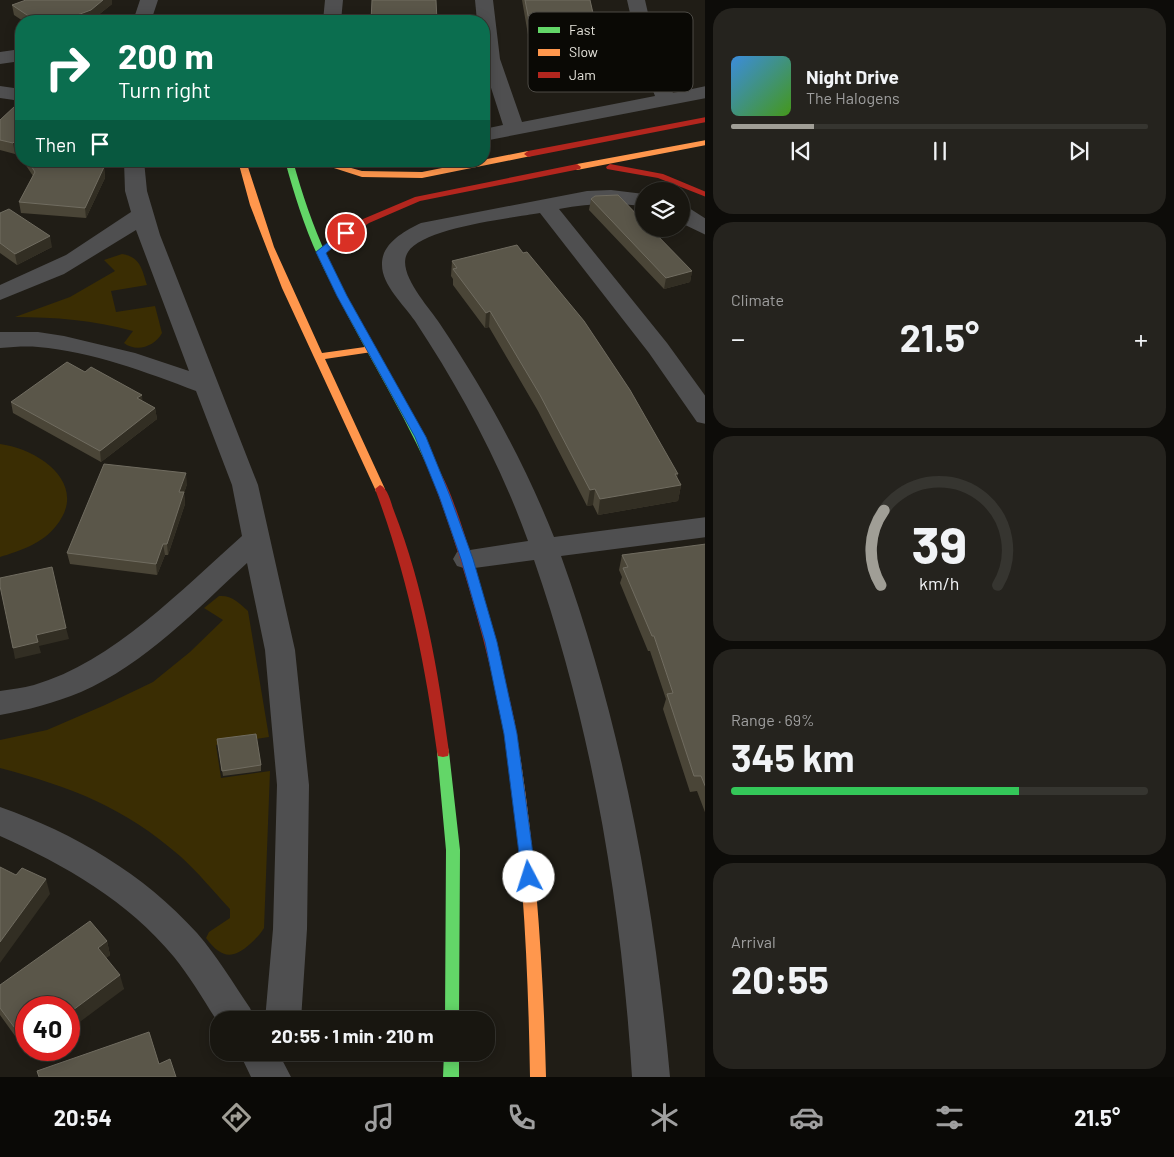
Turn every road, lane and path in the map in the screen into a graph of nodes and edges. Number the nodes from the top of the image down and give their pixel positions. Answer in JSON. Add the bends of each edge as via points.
{"nodes":[{"id":1,"x":334,"y":0,"type":"edge"},
{"id":2,"x":484,"y":0,"type":"edge"},
{"id":3,"x":333,"y":15,"type":"edge"},
{"id":4,"x":486,"y":15,"type":"edge"},
{"id":5,"x":490,"y":51,"type":"edge"},
{"id":6,"x":15,"y":55,"type":"edge"},
{"id":7,"x":0,"y":58,"type":"edge"},
{"id":8,"x":0,"y":92,"type":"edge"},
{"id":9,"x":663,"y":92,"type":"edge"},
{"id":10,"x":705,"y":92,"type":"edge"},
{"id":11,"x":15,"y":94,"type":"edge"},
{"id":12,"x":666,"y":100,"type":"junction"},
{"id":13,"x":705,"y":119,"type":"edge"},
{"id":14,"x":514,"y":129,"type":"junction"},
{"id":15,"x":490,"y":134,"type":"edge"},
{"id":16,"x":705,"y":142,"type":"edge"},
{"id":17,"x":490,"y":162,"type":"edge"},
{"id":18,"x":592,"y":165,"type":"junction"},
{"id":19,"x":134,"y":167,"type":"edge"},
{"id":20,"x":243,"y":167,"type":"edge"},
{"id":21,"x":291,"y":167,"type":"edge"},
{"id":22,"x":337,"y":167,"type":"edge"},
{"id":23,"x":462,"y":167,"type":"edge"},
{"id":24,"x":705,"y":195,"type":"edge"},
{"id":25,"x":635,"y":199,"type":"edge"},
{"id":26,"x":545,"y":205,"type":"junction"},
{"id":27,"x":142,"y":215,"type":"junction"},
{"id":28,"x":690,"y":219,"type":"edge"},
{"id":29,"x":705,"y":229,"type":"edge"},
{"id":30,"x":321,"y":252,"type":"junction"},
{"id":31,"x":0,"y":293,"type":"edge"},
{"id":32,"x":0,"y":340,"type":"edge"},
{"id":33,"x":372,"y":349,"type":"junction"},
{"id":34,"x":318,"y":357,"type":"junction"},
{"id":35,"x":207,"y":386,"type":"junction"},
{"id":36,"x":705,"y":416,"type":"edge"},
{"id":37,"x":705,"y":528,"type":"edge"},
{"id":38,"x":257,"y":538,"type":"junction"},
{"id":39,"x":546,"y":550,"type":"junction"},
{"id":40,"x":467,"y":559,"type":"junction"},
{"id":41,"x":0,"y":703,"type":"edge"},
{"id":42,"x":0,"y":821,"type":"edge"},
{"id":43,"x":231,"y":1011,"type":"edge"},
{"id":44,"x":284,"y":1011,"type":"edge"},
{"id":45,"x":452,"y":1011,"type":"edge"},
{"id":46,"x":263,"y":1061,"type":"edge"},
{"id":47,"x":279,"y":1061,"type":"edge"},
{"id":48,"x":452,"y":1061,"type":"edge"},
{"id":49,"x":272,"y":1077,"type":"edge"},
{"id":50,"x":278,"y":1077,"type":"edge"},
{"id":51,"x":451,"y":1077,"type":"edge"},
{"id":52,"x":538,"y":1077,"type":"edge"},
{"id":53,"x":651,"y":1077,"type":"edge"}],
"edges":[{"from":1,"to":3,"type":"street"},
{"from":2,"to":4,"type":"street"},
{"from":5,"to":14,"type":"street"},
{"from":6,"to":7,"type":"street"},
{"from":8,"to":11,"type":"street"},
{"from":9,"to":12,"type":"street"},
{"from":10,"to":12,"type":"street"},
{"from":12,"to":14,"type":"street"},
{"from":13,"to":17,"type":"street"},
{"from":14,"to":15,"type":"street"},
{"from":16,"to":18,"type":"street"},
{"from":18,"to":24,"type":"street","via":[[657,175]]},
{"from":18,"to":30,"type":"street","via":[[398,206],[361,222]]},
{"from":19,"to":27,"type":"street"},
{"from":20,"to":34,"type":"street","via":[[265,242]]},
{"from":21,"to":30,"type":"street"},
{"from":22,"to":23,"type":"street","via":[[362,174],[422,175]]},
{"from":25,"to":26,"type":"street","via":[[587,197]]},
{"from":26,"to":36,"type":"street","via":[[658,348]]},
{"from":26,"to":39,"type":"street","via":[[429,228],[402,244],[393,266],[397,278],[476,399],[512,470]]},
{"from":27,"to":31,"type":"street","via":[[79,257],[33,281]]},
{"from":27,"to":35,"type":"street"},
{"from":28,"to":29,"type":"street"},
{"from":30,"to":33,"type":"street"},
{"from":32,"to":35,"type":"street","via":[[41,340],[94,349]]},
{"from":33,"to":34,"type":"street"},
{"from":33,"to":40,"type":"street","via":[[420,437]]},
{"from":34,"to":45,"type":"street","via":[[368,459],[396,534],[420,620],[439,715],[452,824]]},
{"from":35,"to":38,"type":"street","via":[[246,485]]},
{"from":37,"to":39,"type":"street"},
{"from":38,"to":41,"type":"street","via":[[124,653],[86,676],[23,701]]},
{"from":38,"to":44,"type":"street","via":[[280,650],[293,785],[290,929]]},
{"from":39,"to":40,"type":"street"},
{"from":39,"to":53,"type":"street","via":[[586,672],[620,817],[646,990]]},
{"from":40,"to":52,"type":"street","via":[[493,651],[526,838],[536,955]]},
{"from":42,"to":43,"type":"street","via":[[58,846],[101,870],[136,896],[185,946]]},
{"from":46,"to":49,"type":"street"},
{"from":47,"to":50,"type":"street"},
{"from":48,"to":51,"type":"street"}]}
